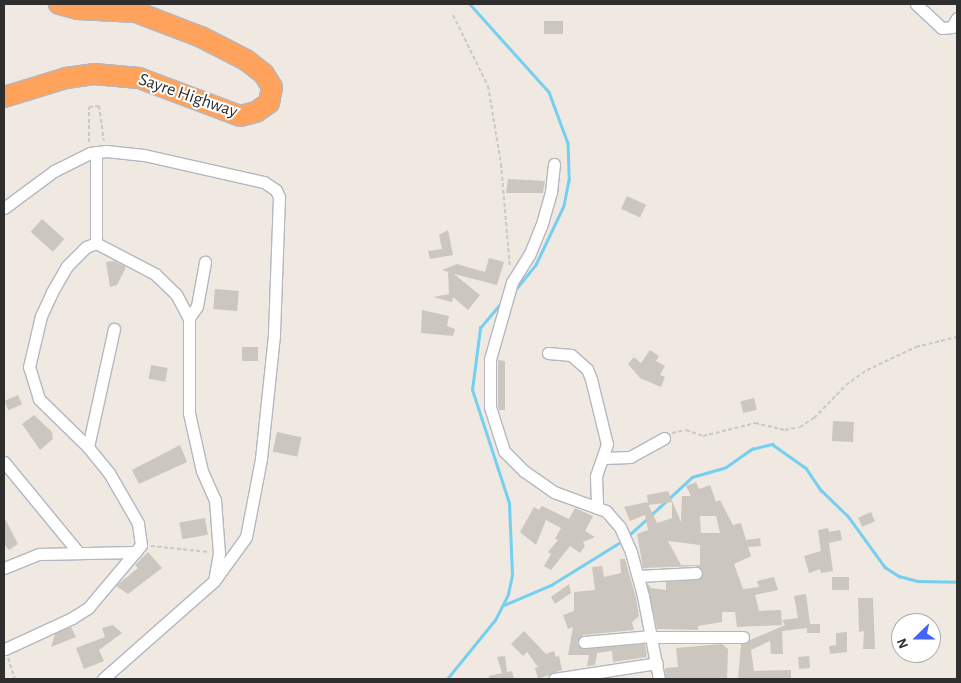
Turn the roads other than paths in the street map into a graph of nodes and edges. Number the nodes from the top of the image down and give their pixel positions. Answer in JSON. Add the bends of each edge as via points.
{"nodes":[{"id":1,"x":59,"y":4,"type":"edge"},
{"id":2,"x":916,"y":4,"type":"edge"},
{"id":3,"x":957,"y":18,"type":"edge"},
{"id":4,"x":4,"y":97,"type":"edge"},
{"id":5,"x":97,"y":152,"type":"junction"},
{"id":6,"x":554,"y":164,"type":"dead end"},
{"id":7,"x":4,"y":208,"type":"edge"},
{"id":8,"x":96,"y":244,"type":"junction"},
{"id":9,"x":205,"y":262,"type":"dead end"},
{"id":10,"x":189,"y":318,"type":"junction"},
{"id":11,"x":114,"y":329,"type":"dead end"},
{"id":12,"x":548,"y":353,"type":"dead end"},
{"id":13,"x":664,"y":438,"type":"road end"},
{"id":14,"x":88,"y":447,"type":"junction"},
{"id":15,"x":604,"y":458,"type":"junction"},
{"id":16,"x":4,"y":462,"type":"edge"},
{"id":17,"x":597,"y":508,"type":"junction"},
{"id":18,"x":139,"y":549,"type":"junction"},
{"id":19,"x":77,"y":551,"type":"junction"},
{"id":20,"x":4,"y":568,"type":"edge"},
{"id":21,"x":696,"y":573,"type":"dead end"},
{"id":22,"x":638,"y":576,"type":"junction"},
{"id":23,"x":214,"y":581,"type":"junction"},
{"id":24,"x":652,"y":636,"type":"junction"},
{"id":25,"x":743,"y":637,"type":"dead end"},
{"id":26,"x":584,"y":642,"type":"dead end"},
{"id":27,"x":5,"y":649,"type":"road end"},
{"id":28,"x":657,"y":663,"type":"junction"},
{"id":29,"x":103,"y":679,"type":"edge"},
{"id":30,"x":554,"y":679,"type":"edge"},
{"id":31,"x":659,"y":679,"type":"edge"}],
"edges":[{"from":1,"to":4,"type":"highway","name":"Sayre Highway","via":[[136,12],[201,37],[246,60],[264,74],[272,87],[269,102],[256,112],[240,116],[139,78],[94,74],[66,78]]},
{"from":2,"to":3,"type":"street","via":[[942,28],[952,27]]},
{"from":5,"to":7,"type":"street","via":[[19,194]]},
{"from":5,"to":8,"type":"street"},
{"from":5,"to":23,"type":"street","via":[[144,155],[264,182],[276,190],[279,197],[274,336],[252,514],[240,549]]},
{"from":6,"to":17,"type":"street","via":[[551,192],[541,226],[529,255],[514,277],[488,374],[490,407],[504,451],[539,483],[568,499]]},
{"from":8,"to":10,"type":"street","via":[[155,274],[176,294]]},
{"from":8,"to":14,"type":"street","via":[[79,252],[60,277],[41,316],[29,367],[39,399]]},
{"from":9,"to":10,"type":"street","via":[[197,306]]},
{"from":10,"to":23,"type":"street","via":[[188,412],[202,471],[215,500],[219,553]]},
{"from":11,"to":14,"type":"street"},
{"from":12,"to":15,"type":"street","via":[[571,355],[587,369],[607,434]]},
{"from":13,"to":15,"type":"street","via":[[630,457]]},
{"from":14,"to":18,"type":"street","via":[[109,474],[138,524]]},
{"from":15,"to":17,"type":"street","via":[[596,476]]},
{"from":16,"to":19,"type":"street"},
{"from":17,"to":22,"type":"street","via":[[606,511],[620,526]]},
{"from":18,"to":19,"type":"street"},
{"from":18,"to":27,"type":"street","via":[[88,608]]},
{"from":19,"to":20,"type":"street","via":[[39,554]]},
{"from":21,"to":22,"type":"street"},
{"from":22,"to":24,"type":"street"},
{"from":23,"to":29,"type":"street"},
{"from":24,"to":25,"type":"street"},
{"from":24,"to":26,"type":"street"},
{"from":24,"to":28,"type":"street"},
{"from":28,"to":30,"type":"street"},
{"from":28,"to":31,"type":"street"}]}
